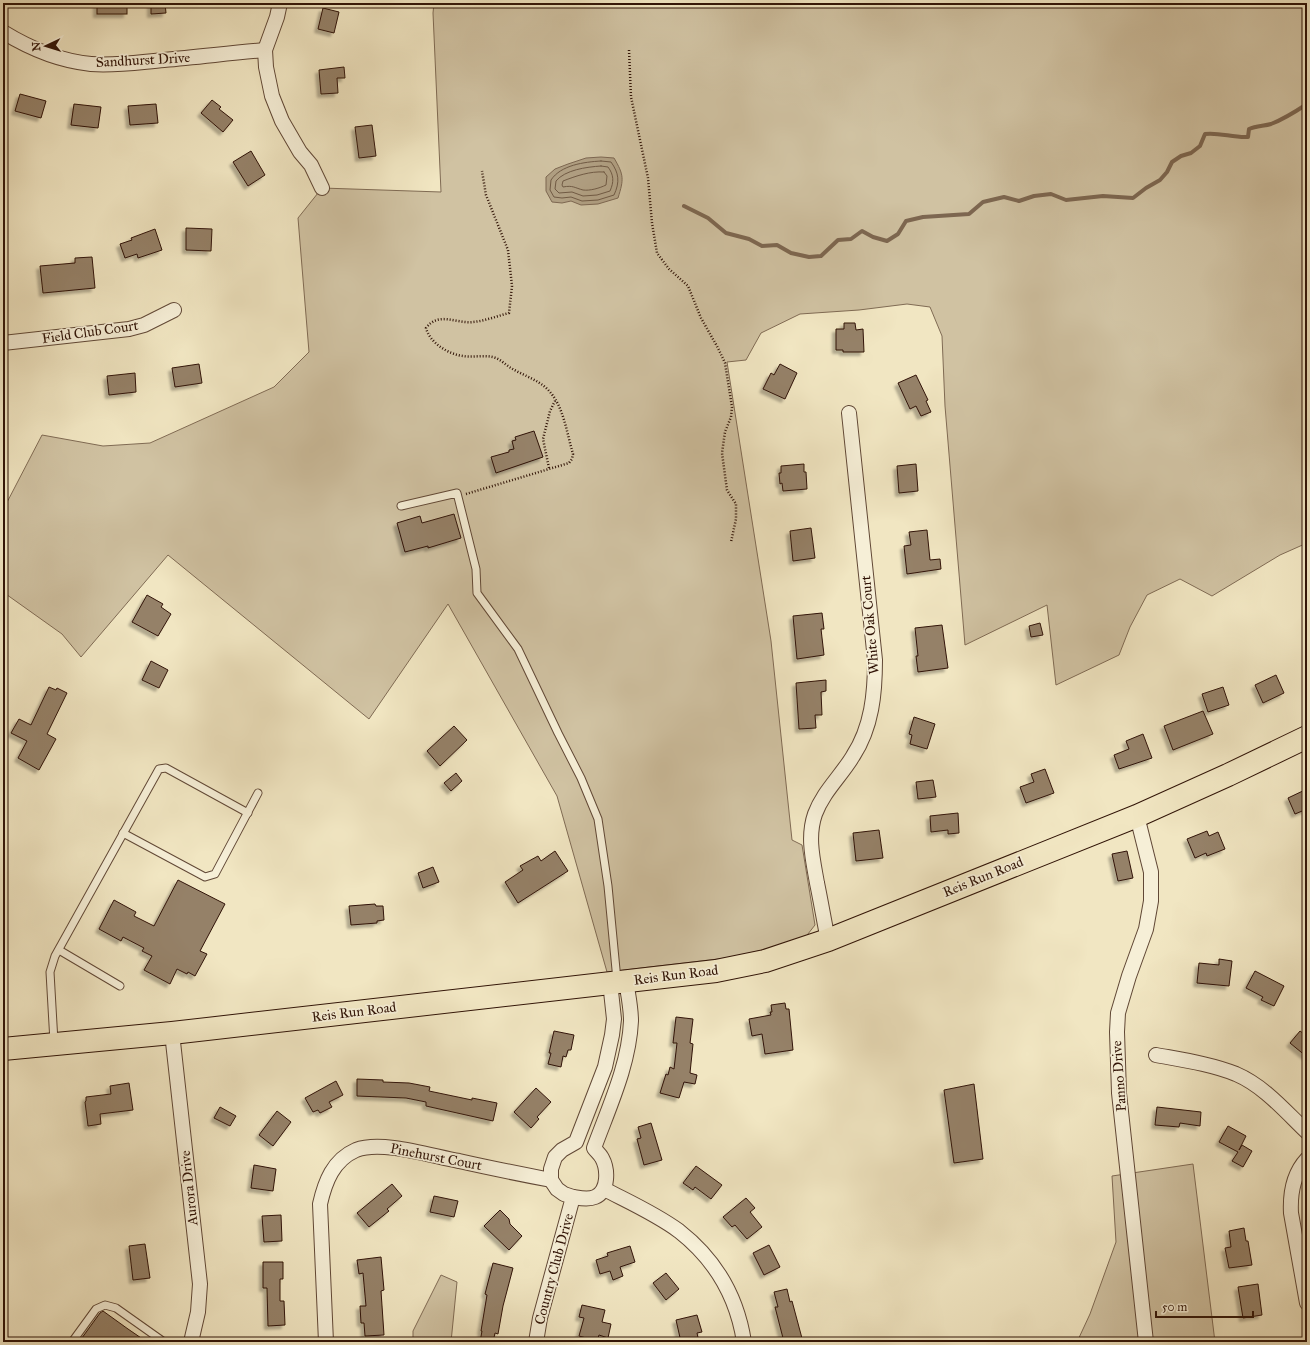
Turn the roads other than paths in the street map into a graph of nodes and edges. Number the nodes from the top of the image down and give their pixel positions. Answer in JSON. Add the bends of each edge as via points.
{"nodes":[{"id":1,"x":280,"y":3,"type":"edge"},
{"id":2,"x":3,"y":32,"type":"edge"},
{"id":3,"x":265,"y":50,"type":"junction"},
{"id":4,"x":322,"y":188,"type":"dead end"},
{"id":5,"x":174,"y":310,"type":"dead end"},
{"id":6,"x":3,"y":343,"type":"edge"},
{"id":7,"x":849,"y":413,"type":"dead end"},
{"id":8,"x":401,"y":506,"type":"dead end"},
{"id":9,"x":1307,"y":736,"type":"edge"},
{"id":10,"x":258,"y":793,"type":"dead end"},
{"id":11,"x":248,"y":813,"type":"junction"},
{"id":12,"x":1137,"y":816,"type":"junction"},
{"id":13,"x":123,"y":834,"type":"junction"},
{"id":14,"x":828,"y":940,"type":"junction"},
{"id":15,"x":59,"y":950,"type":"junction"},
{"id":16,"x":618,"y":982,"type":"junction"},
{"id":17,"x":120,"y":986,"type":"dead end"},
{"id":18,"x":172,"y":1033,"type":"junction"},
{"id":19,"x":54,"y":1044,"type":"junction"},
{"id":20,"x":3,"y":1049,"type":"edge"},
{"id":21,"x":1156,"y":1055,"type":"dead end"},
{"id":22,"x":1307,"y":1132,"type":"edge"},
{"id":23,"x":576,"y":1142,"type":"junction"},
{"id":24,"x":594,"y":1148,"type":"junction"},
{"id":25,"x":1307,"y":1159,"type":"edge"},
{"id":26,"x":551,"y":1180,"type":"junction"},
{"id":27,"x":604,"y":1189,"type":"junction"},
{"id":28,"x":573,"y":1196,"type":"junction"},
{"id":29,"x":1307,"y":1303,"type":"edge"},
{"id":30,"x":72,"y":1342,"type":"edge"},
{"id":31,"x":164,"y":1342,"type":"edge"},
{"id":32,"x":191,"y":1342,"type":"edge"},
{"id":33,"x":326,"y":1342,"type":"edge"},
{"id":34,"x":536,"y":1342,"type":"edge"},
{"id":35,"x":744,"y":1342,"type":"edge"},
{"id":36,"x":1146,"y":1342,"type":"edge"}],
"edges":[{"from":1,"to":3,"type":"street"},
{"from":2,"to":3,"type":"street","name":"Sandhurst Drive","via":[[42,51],[92,64],[131,63]]},
{"from":3,"to":4,"type":"street","via":[[266,67],[276,109],[300,152],[314,170]]},
{"from":5,"to":6,"type":"street","name":"Field Club Court","via":[[144,326],[129,329]]},
{"from":7,"to":14,"type":"street","name":"White Oak Court","via":[[875,660],[875,682],[869,720],[863,738],[854,756],[825,794],[814,814],[810,844]]},
{"from":8,"to":16,"type":"lane","via":[[457,493],[476,568],[477,593],[518,649],[581,778],[598,819]]},
{"from":9,"to":12,"type":"main road","name":"Reis Run Road"},
{"from":10,"to":11,"type":"lane"},
{"from":11,"to":13,"type":"lane","via":[[215,874],[205,877]]},
{"from":11,"to":13,"type":"lane","via":[[166,768],[159,769]]},
{"from":12,"to":14,"type":"main road","name":"Reis Run Road"},
{"from":12,"to":36,"type":"street","name":"Panno Drive","via":[[1151,872],[1151,901],[1146,929],[1118,1013],[1117,1032],[1120,1093]]},
{"from":13,"to":15,"type":"lane"},
{"from":14,"to":16,"type":"main road","name":"Reis Run Road","via":[[744,966]]},
{"from":15,"to":17,"type":"lane"},
{"from":15,"to":19,"type":"lane","via":[[50,972]]},
{"from":16,"to":18,"type":"main road","name":"Reis Run Road"},
{"from":16,"to":23,"type":"street","via":[[612,1035],[605,1067]]},
{"from":16,"to":24,"type":"street","via":[[631,1020],[629,1039],[622,1074]]},
{"from":18,"to":19,"type":"main road","name":"Reis Run Road"},
{"from":18,"to":32,"type":"street","name":"Aurora Drive","via":[[200,1284],[198,1312]]},
{"from":19,"to":20,"type":"main road","name":"Reis Run Road"},
{"from":21,"to":22,"type":"street","via":[[1237,1074],[1268,1095]]},
{"from":23,"to":24,"type":"street"},
{"from":23,"to":26,"type":"street","via":[[555,1157]]},
{"from":24,"to":27,"type":"street","via":[[602,1158],[605,1170]]},
{"from":25,"to":29,"type":"street","via":[[1297,1173],[1290,1199]]},
{"from":26,"to":28,"type":"street","name":"Country Club Drive","via":[[557,1189]]},
{"from":26,"to":33,"type":"street","name":"Pinehurst Court","via":[[395,1148],[368,1148],[346,1156],[333,1169],[325,1184],[320,1204]]},
{"from":27,"to":28,"type":"street","name":"Country Club Drive","via":[[595,1197]]},
{"from":27,"to":35,"type":"street","via":[[645,1210],[678,1231],[699,1249],[723,1280],[735,1302]]},
{"from":28,"to":34,"type":"street","name":"Country Club Drive","via":[[540,1318]]},
{"from":30,"to":31,"type":"lane","via":[[96,1309],[105,1305],[116,1308]]}]}
